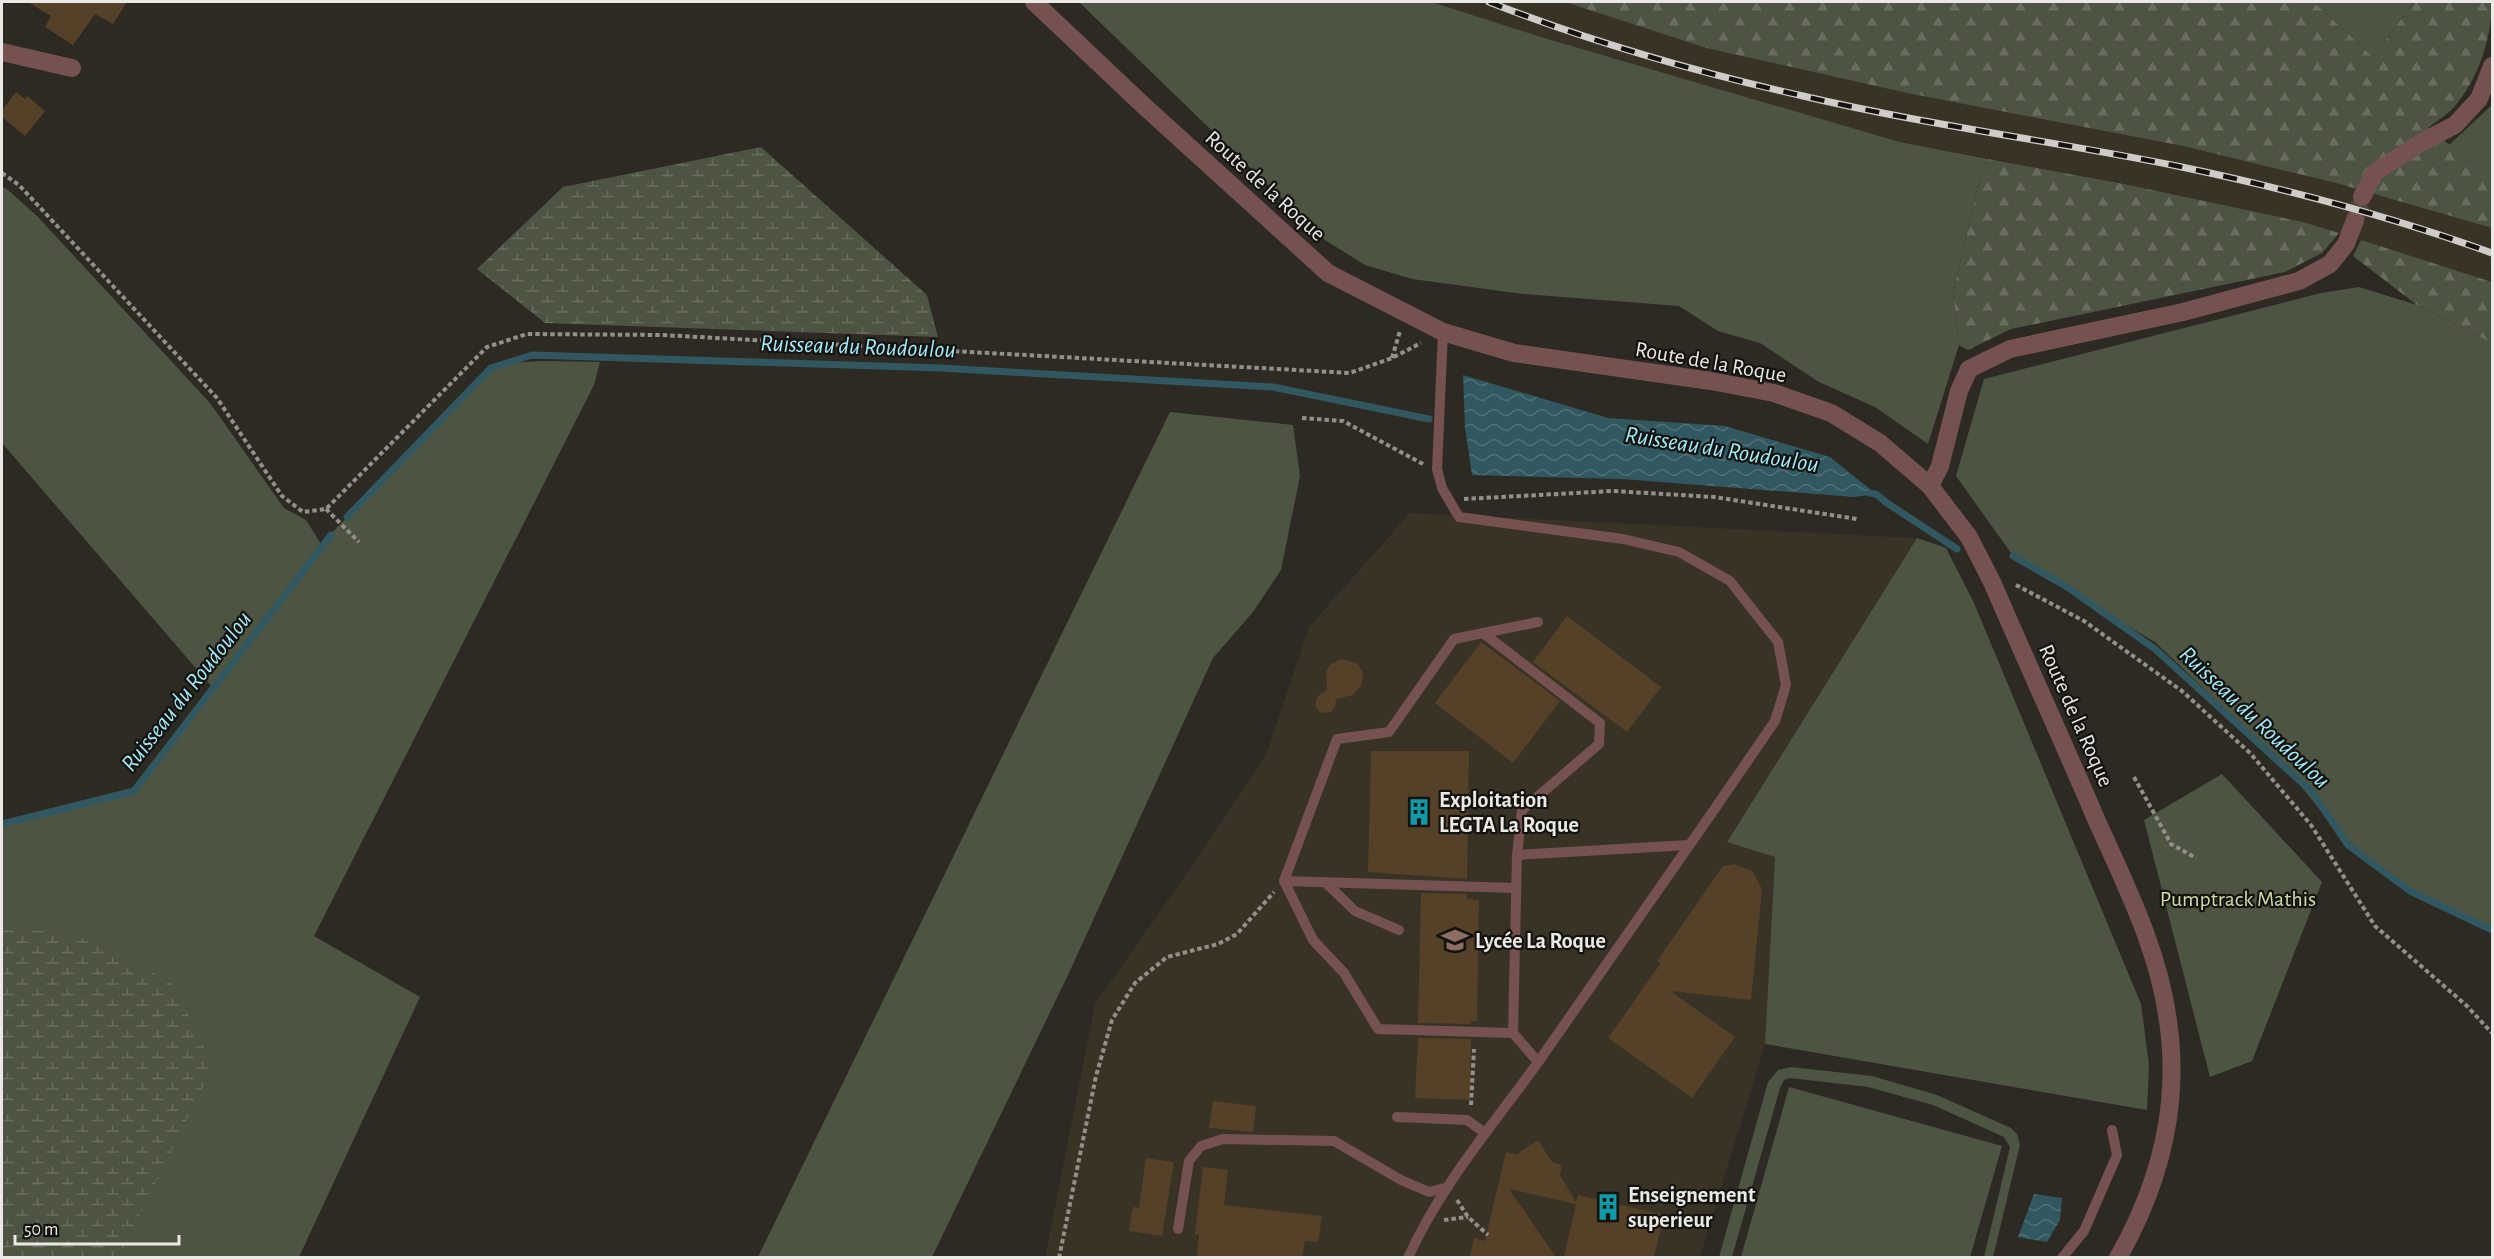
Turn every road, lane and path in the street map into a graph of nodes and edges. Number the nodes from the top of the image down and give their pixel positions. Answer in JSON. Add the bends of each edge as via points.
{"nodes":[{"id":1,"x":1034,"y":2,"type":"edge"},
{"id":2,"x":2,"y":52,"type":"edge"},
{"id":3,"x":2493,"y":66,"type":"edge"},
{"id":4,"x":72,"y":68,"type":"dead end"},
{"id":5,"x":2,"y":173,"type":"edge"},
{"id":6,"x":2362,"y":197,"type":"tunnel mouth"},
{"id":7,"x":2355,"y":220,"type":"tunnel mouth"},
{"id":8,"x":1443,"y":332,"type":"junction"},
{"id":9,"x":1302,"y":418,"type":"dead end"},
{"id":10,"x":1437,"y":469,"type":"junction"},
{"id":11,"x":1930,"y":486,"type":"junction"},
{"id":12,"x":1449,"y":500,"type":"junction"},
{"id":13,"x":326,"y":509,"type":"junction"},
{"id":14,"x":1857,"y":519,"type":"dead end"},
{"id":15,"x":359,"y":542,"type":"dead end"},
{"id":16,"x":2012,"y":583,"type":"dead end"},
{"id":17,"x":1538,"y":622,"type":"dead end"},
{"id":18,"x":1483,"y":633,"type":"junction"},
{"id":19,"x":2134,"y":777,"type":"dead end"},
{"id":20,"x":1689,"y":845,"type":"junction"},
{"id":21,"x":1517,"y":855,"type":"junction"},
{"id":22,"x":2196,"y":858,"type":"dead end"},
{"id":23,"x":1284,"y":880,"type":"junction"},
{"id":24,"x":1325,"y":882,"type":"junction"},
{"id":25,"x":1516,"y":888,"type":"junction"},
{"id":26,"x":1399,"y":930,"type":"dead end"},
{"id":27,"x":1513,"y":1033,"type":"junction"},
{"id":28,"x":2493,"y":1033,"type":"edge"},
{"id":29,"x":1474,"y":1049,"type":"dead end"},
{"id":30,"x":1538,"y":1062,"type":"junction"},
{"id":31,"x":1473,"y":1100,"type":"dead end"},
{"id":32,"x":1397,"y":1117,"type":"dead end"},
{"id":33,"x":2112,"y":1130,"type":"dead end"},
{"id":34,"x":1485,"y":1133,"type":"junction"},
{"id":35,"x":1448,"y":1187,"type":"junction"},
{"id":36,"x":1178,"y":1229,"type":"dead end"},
{"id":37,"x":1488,"y":1235,"type":"dead end"},
{"id":38,"x":1059,"y":1257,"type":"edge"},
{"id":39,"x":1408,"y":1257,"type":"edge"},
{"id":40,"x":2062,"y":1257,"type":"edge"},
{"id":41,"x":2118,"y":1257,"type":"edge"}],
"edges":[{"from":1,"to":8,"type":"street","name":"Route de la Roque","via":[[1328,273]]},
{"from":2,"to":4,"type":"street"},
{"from":3,"to":6,"type":"street","via":[[2480,99],[2455,125],[2375,172]]},
{"from":5,"to":13,"type":"path","via":[[19,185],[217,398],[282,496],[303,512]]},
{"from":7,"to":11,"type":"street","via":[[2346,244],[2330,264],[2299,281],[2183,312],[2010,349],[1969,369],[1959,391],[1940,466]]},
{"from":8,"to":10,"type":"lane"},
{"from":8,"to":11,"type":"street","name":"Route de la Roque","via":[[1514,353],[1774,393],[1831,413],[1880,443]]},
{"from":8,"to":13,"type":"path","via":[[1392,358],[1350,373],[663,335],[527,334],[487,347]]},
{"from":9,"to":10,"type":"path","via":[[1343,421]]},
{"from":10,"to":12,"type":"lane"},
{"from":11,"to":41,"type":"street","name":"Route de la Roque","via":[[1969,537],[1992,582],[2146,936],[2168,1014],[2173,1070],[2169,1124],[2155,1176]]},
{"from":12,"to":14,"type":"path","via":[[1613,491],[1714,497]]},
{"from":12,"to":20,"type":"lane","via":[[1459,518],[1623,539],[1679,552],[1730,581],[1778,642],[1786,685],[1775,721]]},
{"from":13,"to":15,"type":"path"},
{"from":16,"to":28,"type":"path","via":[[2084,621],[2182,691],[2250,753],[2312,825],[2375,926],[2468,1006]]},
{"from":17,"to":18,"type":"lane"},
{"from":18,"to":21,"type":"lane","via":[[1600,723],[1599,744],[1522,810]]},
{"from":18,"to":23,"type":"lane","via":[[1454,639],[1389,732],[1337,739]]},
{"from":19,"to":22,"type":"path","via":[[2171,844]]},
{"from":20,"to":21,"type":"lane"},
{"from":20,"to":30,"type":"lane"},
{"from":21,"to":25,"type":"lane"},
{"from":23,"to":24,"type":"lane"},
{"from":23,"to":27,"type":"lane","via":[[1313,940],[1344,973],[1378,1029]]},
{"from":23,"to":38,"type":"path","via":[[1236,934],[1218,944],[1167,957],[1143,976],[1112,1020],[1096,1076]]},
{"from":24,"to":25,"type":"lane"},
{"from":24,"to":26,"type":"lane","via":[[1355,911]]},
{"from":25,"to":27,"type":"lane"},
{"from":27,"to":30,"type":"lane"},
{"from":29,"to":31,"type":"path"},
{"from":30,"to":34,"type":"lane"},
{"from":32,"to":34,"type":"lane","via":[[1467,1120]]},
{"from":33,"to":40,"type":"lane","via":[[2117,1155],[2084,1231]]},
{"from":34,"to":35,"type":"lane"},
{"from":35,"to":36,"type":"lane","via":[[1430,1192],[1401,1180],[1334,1141],[1223,1139],[1201,1146],[1189,1161]]},
{"from":35,"to":37,"type":"path","via":[[1468,1217]]},
{"from":35,"to":39,"type":"lane","via":[[1421,1228]]}]}
